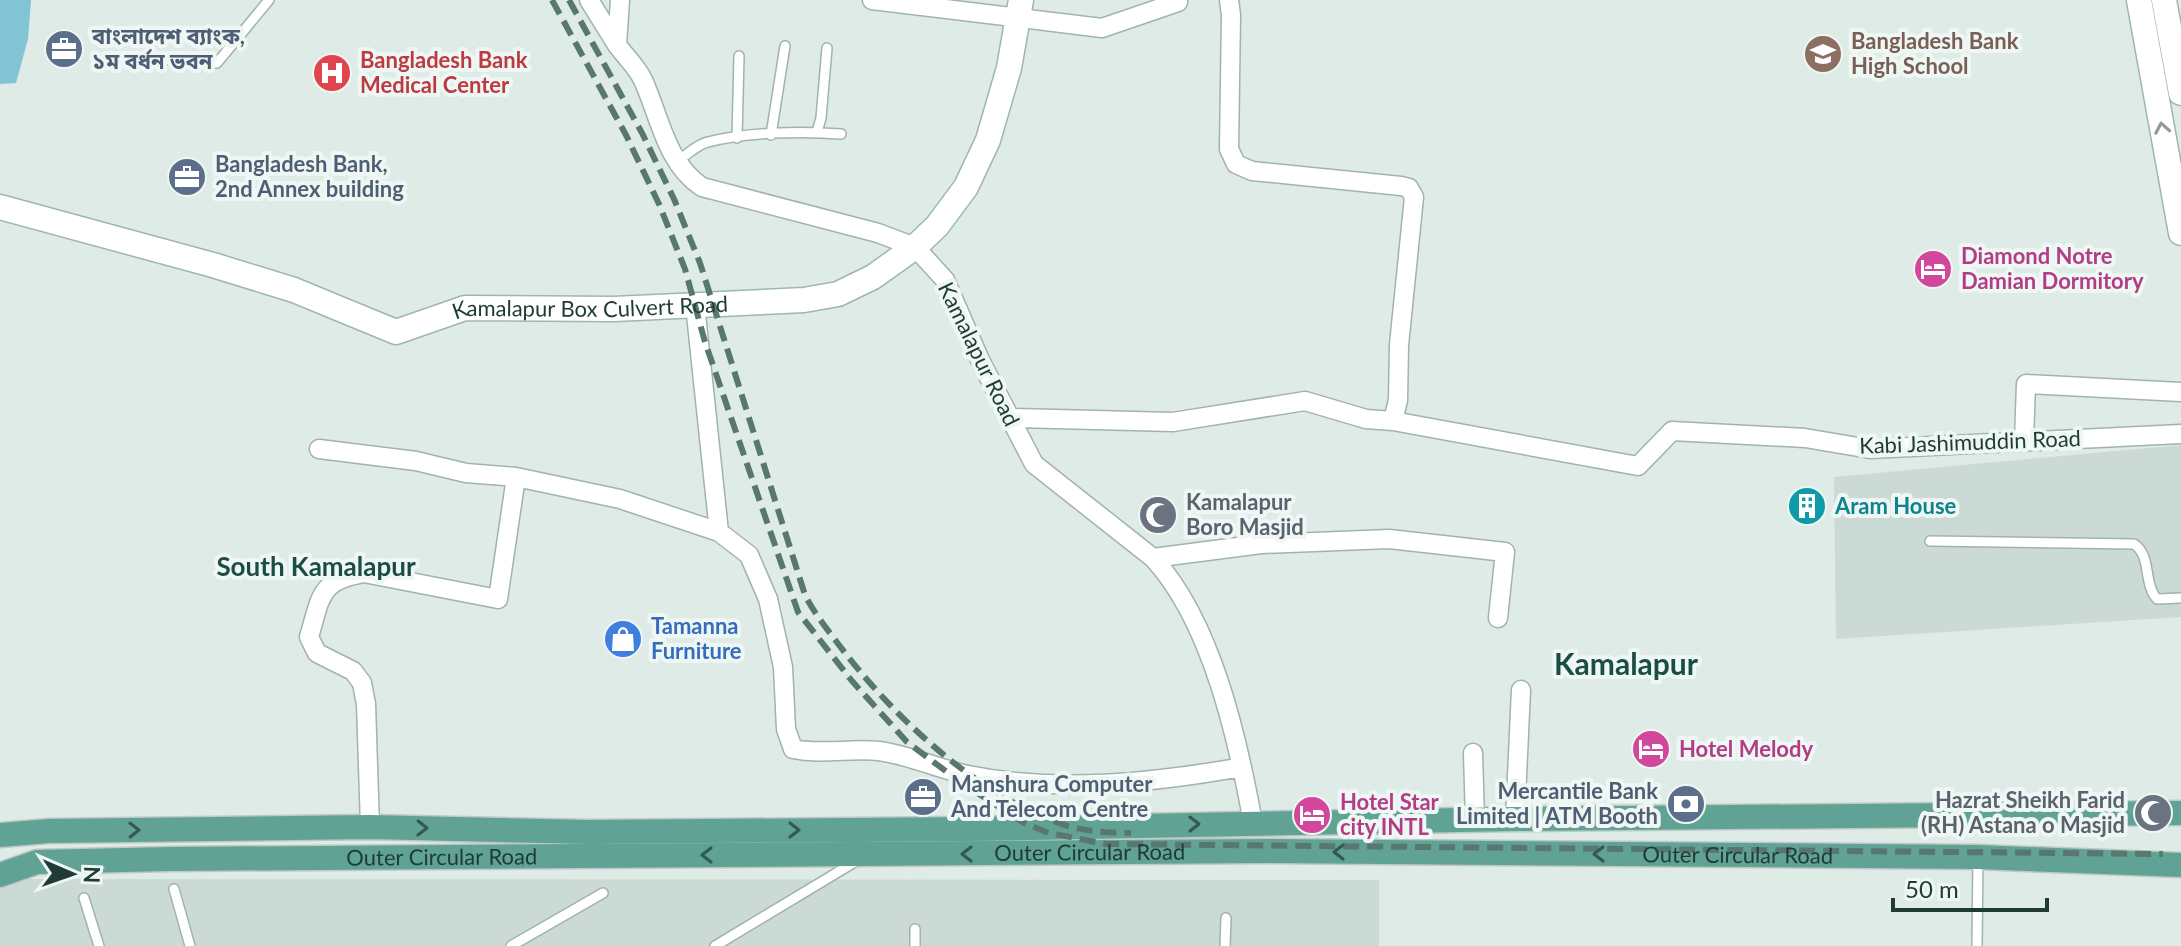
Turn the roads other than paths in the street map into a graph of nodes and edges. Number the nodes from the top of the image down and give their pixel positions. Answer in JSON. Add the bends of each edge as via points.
{"nodes":[{"id":1,"x":269,"y":0,"type":"edge"},
{"id":2,"x":589,"y":0,"type":"edge"},
{"id":3,"x":620,"y":0,"type":"edge"},
{"id":4,"x":872,"y":0,"type":"edge"},
{"id":5,"x":1229,"y":0,"type":"edge"},
{"id":6,"x":2139,"y":0,"type":"edge"},
{"id":7,"x":2164,"y":0,"type":"edge"},
{"id":8,"x":1178,"y":2,"type":"dead end"},
{"id":9,"x":1019,"y":9,"type":"edge"},
{"id":10,"x":617,"y":45,"type":"junction"},
{"id":11,"x":785,"y":46,"type":"dead end"},
{"id":12,"x":827,"y":48,"type":"dead end"},
{"id":13,"x":739,"y":56,"type":"dead end"},
{"id":14,"x":145,"y":58,"type":"dead end"},
{"id":15,"x":2181,"y":91,"type":"edge"},
{"id":16,"x":2156,"y":96,"type":"junction"},
{"id":17,"x":817,"y":132,"type":"junction"},
{"id":18,"x":841,"y":134,"type":"dead end"},
{"id":19,"x":771,"y":135,"type":"junction"},
{"id":20,"x":737,"y":138,"type":"junction"},
{"id":21,"x":676,"y":162,"type":"junction"},
{"id":22,"x":0,"y":207,"type":"edge"},
{"id":23,"x":2181,"y":233,"type":"edge"},
{"id":24,"x":915,"y":247,"type":"junction"},
{"id":25,"x":695,"y":305,"type":"junction"},
{"id":26,"x":2181,"y":392,"type":"edge"},
{"id":27,"x":1012,"y":418,"type":"junction"},
{"id":28,"x":1393,"y":421,"type":"junction"},
{"id":29,"x":2181,"y":434,"type":"edge"},
{"id":30,"x":2024,"y":441,"type":"junction"},
{"id":31,"x":319,"y":449,"type":"dead end"},
{"id":32,"x":516,"y":477,"type":"junction"},
{"id":33,"x":719,"y":532,"type":"junction"},
{"id":34,"x":1930,"y":541,"type":"dead end"},
{"id":35,"x":1153,"y":558,"type":"junction"},
{"id":36,"x":2181,"y":598,"type":"edge"},
{"id":37,"x":1498,"y":618,"type":"dead end"},
{"id":38,"x":1521,"y":690,"type":"dead end"},
{"id":39,"x":1473,"y":753,"type":"dead end"},
{"id":40,"x":1242,"y":767,"type":"junction"},
{"id":41,"x":2181,"y":813,"type":"edge"},
{"id":42,"x":1515,"y":819,"type":"junction"},
{"id":43,"x":1475,"y":820,"type":"junction"},
{"id":44,"x":1253,"y":823,"type":"junction"},
{"id":45,"x":370,"y":827,"type":"junction"},
{"id":46,"x":0,"y":835,"type":"edge"},
{"id":47,"x":868,"y":854,"type":"junction"},
{"id":48,"x":1978,"y":857,"type":"junction"},
{"id":49,"x":2181,"y":865,"type":"edge"},
{"id":50,"x":0,"y":875,"type":"edge"},
{"id":51,"x":174,"y":889,"type":"dead end"},
{"id":52,"x":603,"y":893,"type":"dead end"},
{"id":53,"x":84,"y":898,"type":"dead end"},
{"id":54,"x":1226,"y":918,"type":"dead end"},
{"id":55,"x":915,"y":929,"type":"dead end"},
{"id":56,"x":99,"y":946,"type":"edge"},
{"id":57,"x":190,"y":946,"type":"edge"},
{"id":58,"x":511,"y":946,"type":"edge"},
{"id":59,"x":715,"y":946,"type":"edge"},
{"id":60,"x":915,"y":946,"type":"edge"},
{"id":61,"x":1225,"y":946,"type":"edge"},
{"id":62,"x":1977,"y":946,"type":"edge"}],
"edges":[{"from":1,"to":14,"type":"lane","via":[[217,63]]},
{"from":2,"to":10,"type":"street","name":"Kamalapur Road"},
{"from":3,"to":10,"type":"street"},
{"from":4,"to":9,"type":"street"},
{"from":5,"to":28,"type":"street","via":[[1229,149],[1236,164],[1252,171],[1401,186],[1414,197]]},
{"from":6,"to":16,"type":"street"},
{"from":7,"to":15,"type":"street"},
{"from":8,"to":9,"type":"street","via":[[1102,28]]},
{"from":9,"to":24,"type":"street","name":"Kamalapur Box Culvert Road","via":[[988,140],[966,187]]},
{"from":10,"to":21,"type":"street","name":"Kamalapur Road","via":[[642,76]]},
{"from":11,"to":19,"type":"lane"},
{"from":12,"to":17,"type":"lane"},
{"from":13,"to":20,"type":"lane"},
{"from":15,"to":16,"type":"street"},
{"from":23,"to":16,"type":"street","one_way":true},
{"from":17,"to":18,"type":"lane"},
{"from":17,"to":19,"type":"lane"},
{"from":19,"to":20,"type":"lane"},
{"from":20,"to":21,"type":"lane","via":[[705,142]]},
{"from":21,"to":24,"type":"street","name":"Kamalapur Road","via":[[702,187]]},
{"from":22,"to":25,"type":"street","name":"Kamalapur Box Culvert Road","via":[[294,290],[396,332],[465,308]]},
{"from":24,"to":25,"type":"street","name":"Kamalapur Box Culvert Road","via":[[838,294]]},
{"from":24,"to":27,"type":"street","name":"Kamalapur Road","via":[[945,280]]},
{"from":25,"to":33,"type":"street"},
{"from":26,"to":30,"type":"street","via":[[2026,384]]},
{"from":27,"to":28,"type":"street","via":[[1173,422],[1305,401],[1366,419]]},
{"from":27,"to":35,"type":"street","name":"Kamalapur Road","via":[[1034,464]]},
{"from":28,"to":30,"type":"street","name":"Kabi Jashimuddin Road","via":[[1638,466],[1672,431],[1805,438],[1870,449]]},
{"from":29,"to":30,"type":"street","name":"Kabi Jashimuddin Road"},
{"from":31,"to":32,"type":"street"},
{"from":32,"to":33,"type":"street","via":[[620,499]]},
{"from":32,"to":45,"type":"street","via":[[498,599],[364,573],[342,577],[322,592],[309,637],[317,653],[353,671],[362,683]]},
{"from":33,"to":40,"type":"street","via":[[749,555],[768,599],[793,749],[880,751],[969,775],[1053,784],[1128,783]]},
{"from":34,"to":36,"type":"lane","via":[[2134,544],[2143,556],[2152,594],[2157,599]]},
{"from":35,"to":37,"type":"street","via":[[1261,544],[1389,539],[1505,552]]},
{"from":35,"to":40,"type":"street","name":"Kamalapur Road","via":[[1190,614],[1210,660]]},
{"from":38,"to":42,"type":"street"},
{"from":39,"to":43,"type":"street"},
{"from":40,"to":44,"type":"street","name":"Kamalapur Road"},
{"from":41,"to":42,"type":"main road","name":"Outer Circular Road"},
{"from":42,"to":43,"type":"main road","name":"Outer Circular Road"},
{"from":43,"to":44,"type":"main road","name":"Outer Circular Road"},
{"from":45,"to":44,"type":"main road","name":"Outer Circular Road","one_way":true,"via":[[588,832]]},
{"from":46,"to":45,"type":"main road","name":"Outer Circular Road","one_way":true},
{"from":48,"to":47,"type":"main road","name":"Outer Circular Road","one_way":true,"via":[[1269,851]]},
{"from":47,"to":50,"type":"main road","name":"Outer Circular Road","one_way":true,"via":[[59,861],[37,862]]},
{"from":47,"to":59,"type":"lane"},
{"from":48,"to":49,"type":"main road","name":"Outer Circular Road"},
{"from":48,"to":62,"type":"lane"},
{"from":51,"to":57,"type":"lane"},
{"from":52,"to":58,"type":"lane"},
{"from":53,"to":56,"type":"lane"},
{"from":54,"to":61,"type":"lane"},
{"from":55,"to":60,"type":"lane"}]}
